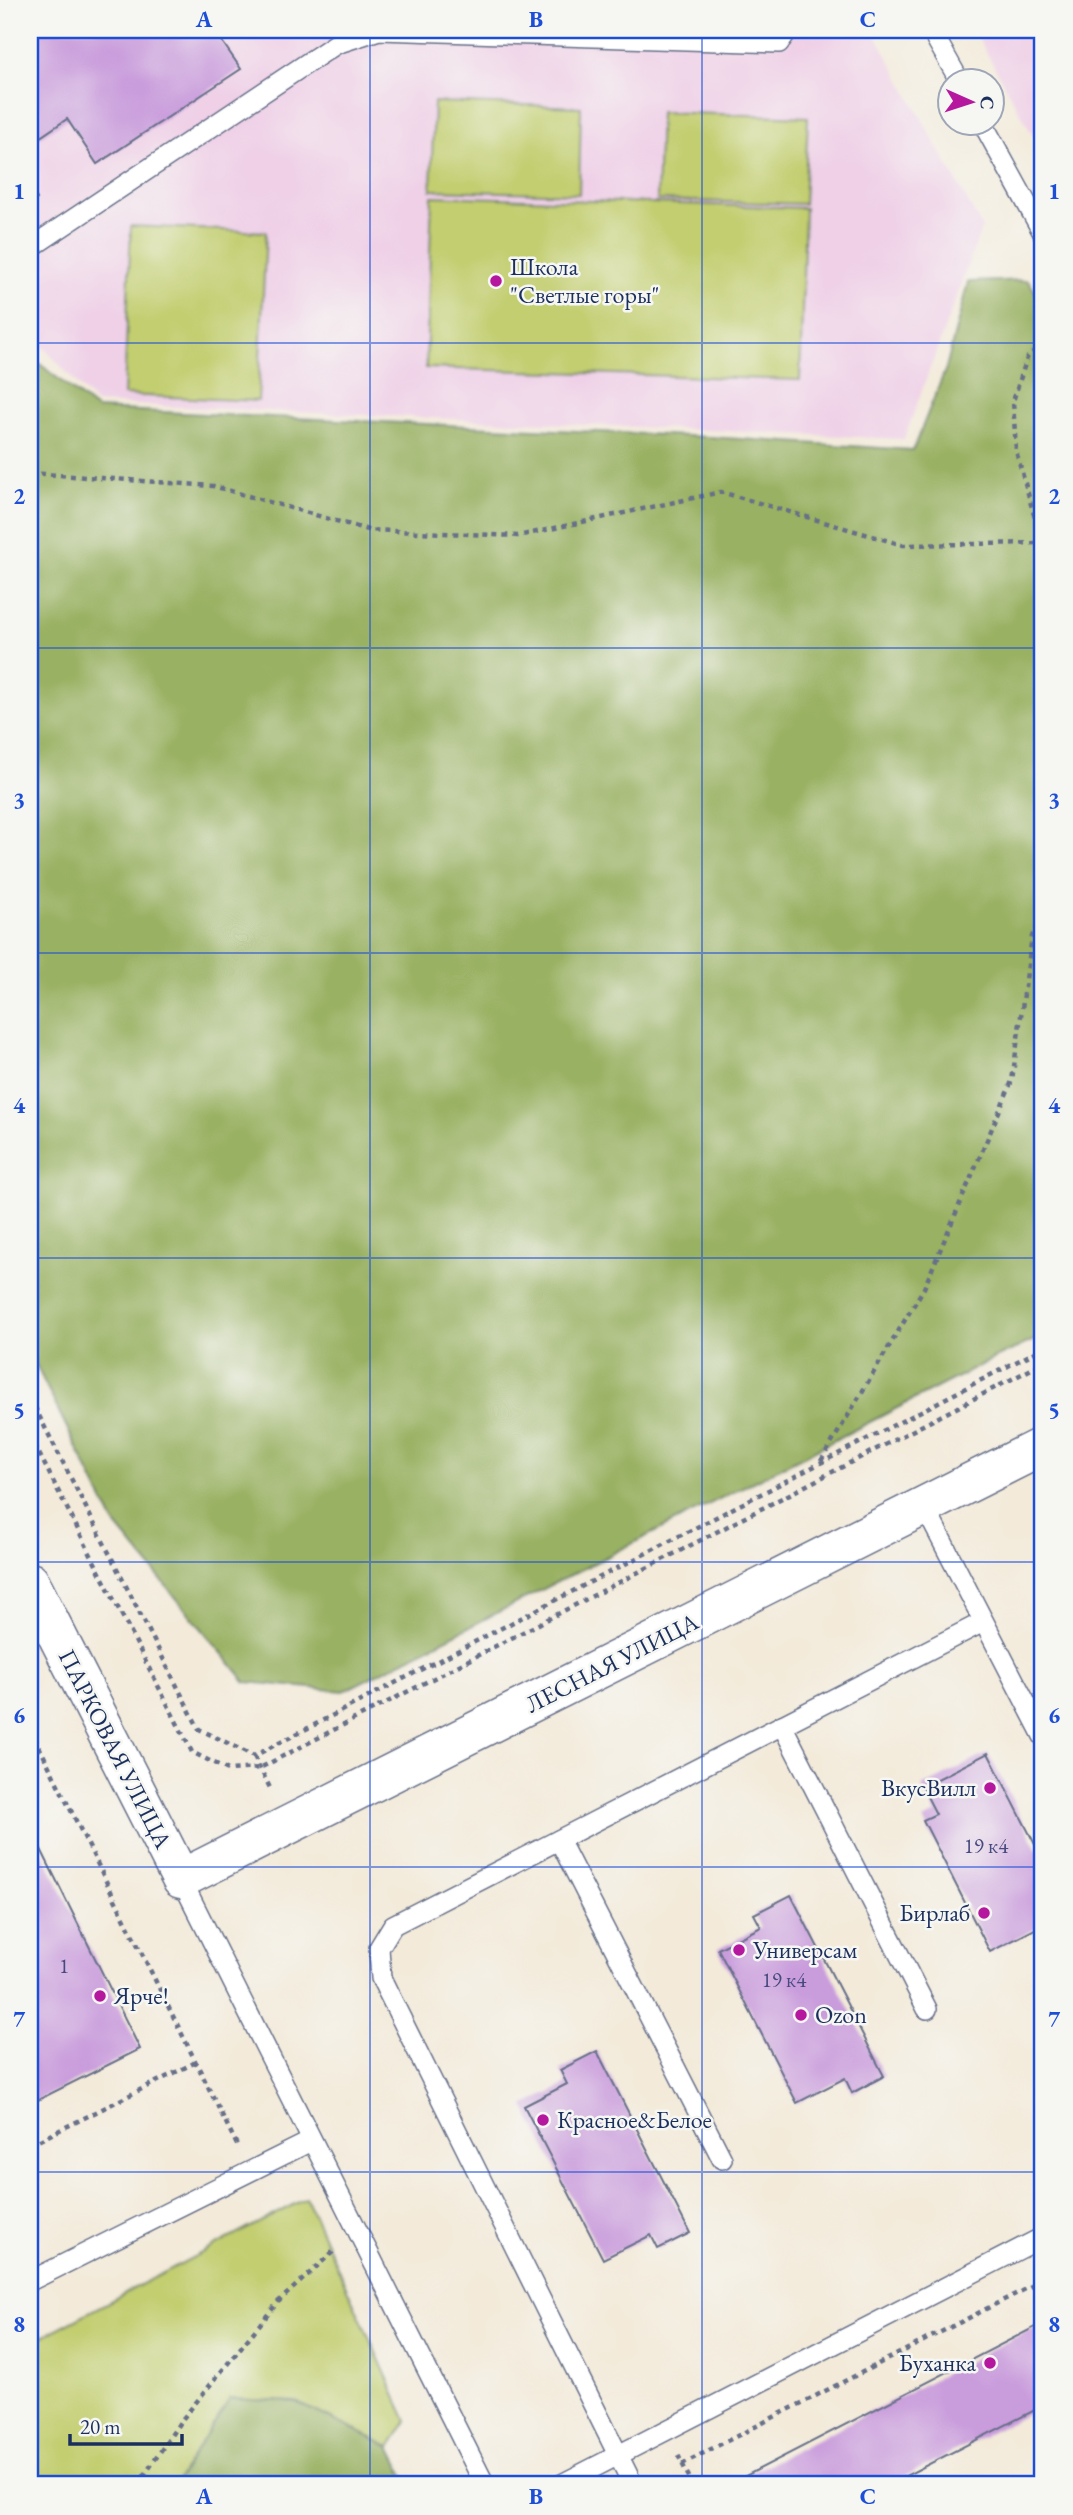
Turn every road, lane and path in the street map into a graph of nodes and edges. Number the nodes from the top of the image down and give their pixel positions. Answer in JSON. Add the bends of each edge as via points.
{"nodes":[{"id":1,"x":788,"y":30,"type":"edge"},
{"id":2,"x":931,"y":30,"type":"edge"},
{"id":3,"x":951,"y":66,"type":"edge"},
{"id":4,"x":990,"y":136,"type":"edge"},
{"id":5,"x":1040,"y":222,"type":"edge"},
{"id":6,"x":30,"y":248,"type":"edge"},
{"id":7,"x":1043,"y":343,"type":"edge"},
{"id":8,"x":30,"y":472,"type":"edge"},
{"id":9,"x":1042,"y":545,"type":"edge"},
{"id":10,"x":1043,"y":920,"type":"edge"},
{"id":11,"x":1043,"y":1348,"type":"edge"},
{"id":12,"x":1043,"y":1363,"type":"edge"},
{"id":13,"x":30,"y":1398,"type":"edge"},
{"id":14,"x":30,"y":1436,"type":"edge"},
{"id":15,"x":1043,"y":1446,"type":"edge"},
{"id":16,"x":820,"y":1462,"type":"junction"},
{"id":17,"x":924,"y":1506,"type":"junction"},
{"id":18,"x":30,"y":1582,"type":"edge"},
{"id":19,"x":984,"y":1622,"type":"junction"},
{"id":20,"x":782,"y":1726,"type":"junction"},
{"id":21,"x":30,"y":1728,"type":"edge"},
{"id":22,"x":1043,"y":1736,"type":"edge"},
{"id":23,"x":254,"y":1756,"type":"junction"},
{"id":24,"x":260,"y":1768,"type":"junction"},
{"id":25,"x":271,"y":1790,"type":"dead end"},
{"id":26,"x":559,"y":1840,"type":"junction"},
{"id":27,"x":181,"y":1879,"type":"junction"},
{"id":28,"x":927,"y":2009,"type":"dead end"},
{"id":29,"x":196,"y":2062,"type":"junction"},
{"id":30,"x":311,"y":2141,"type":"junction"},
{"id":31,"x":30,"y":2145,"type":"edge"},
{"id":32,"x":722,"y":2159,"type":"dead end"},
{"id":33,"x":250,"y":2171,"type":"junction"},
{"id":34,"x":356,"y":2231,"type":"junction"},
{"id":35,"x":1043,"y":2237,"type":"edge"},
{"id":36,"x":1043,"y":2280,"type":"edge"},
{"id":37,"x":30,"y":2281,"type":"edge"},
{"id":38,"x":618,"y":2455,"type":"junction"},
{"id":39,"x":682,"y":2464,"type":"dead end"},
{"id":40,"x":138,"y":2485,"type":"edge"},
{"id":41,"x":485,"y":2485,"type":"edge"},
{"id":42,"x":560,"y":2485,"type":"edge"},
{"id":43,"x":633,"y":2485,"type":"edge"}],
"edges":[{"from":1,"to":6,"type":"lane","via":[[779,44],[379,30],[336,44]]},
{"from":2,"to":3,"type":"lane"},
{"from":4,"to":5,"type":"lane"},
{"from":7,"to":9,"type":"path","via":[[1027,358],[1013,401],[1016,451]]},
{"from":8,"to":9,"type":"path","via":[[213,486],[368,530],[518,536],[721,492],[903,545]]},
{"from":10,"to":16,"type":"path","via":[[1032,936],[1012,1082],[924,1288]]},
{"from":11,"to":16,"type":"path"},
{"from":12,"to":24,"type":"path"},
{"from":13,"to":23,"type":"path","via":[[199,1729]]},
{"from":14,"to":24,"type":"path","via":[[192,1752],[228,1770]]},
{"from":15,"to":17,"type":"street","name":"ЛЕСНАЯ УЛИЦА"},
{"from":16,"to":23,"type":"path"},
{"from":17,"to":19,"type":"lane"},
{"from":17,"to":27,"type":"street","name":"ЛЕСНАЯ УЛИЦА"},
{"from":18,"to":27,"type":"street","name":"ПАРКОВАЯ УЛИЦА"},
{"from":19,"to":20,"type":"lane"},
{"from":19,"to":22,"type":"lane"},
{"from":20,"to":26,"type":"lane"},
{"from":20,"to":28,"type":"lane"},
{"from":21,"to":29,"type":"path"},
{"from":23,"to":24,"type":"path"},
{"from":24,"to":25,"type":"path"},
{"from":26,"to":32,"type":"lane"},
{"from":26,"to":38,"type":"lane","via":[[393,1925],[379,1948],[381,1978]]},
{"from":27,"to":30,"type":"lane"},
{"from":29,"to":31,"type":"path"},
{"from":29,"to":33,"type":"path"},
{"from":30,"to":33,"type":"lane"},
{"from":30,"to":34,"type":"lane"},
{"from":33,"to":37,"type":"lane"},
{"from":34,"to":40,"type":"path","via":[[278,2302],[180,2422]]},
{"from":34,"to":41,"type":"lane"},
{"from":35,"to":38,"type":"lane"},
{"from":36,"to":39,"type":"path"},
{"from":38,"to":42,"type":"lane"},
{"from":38,"to":43,"type":"lane"}]}
